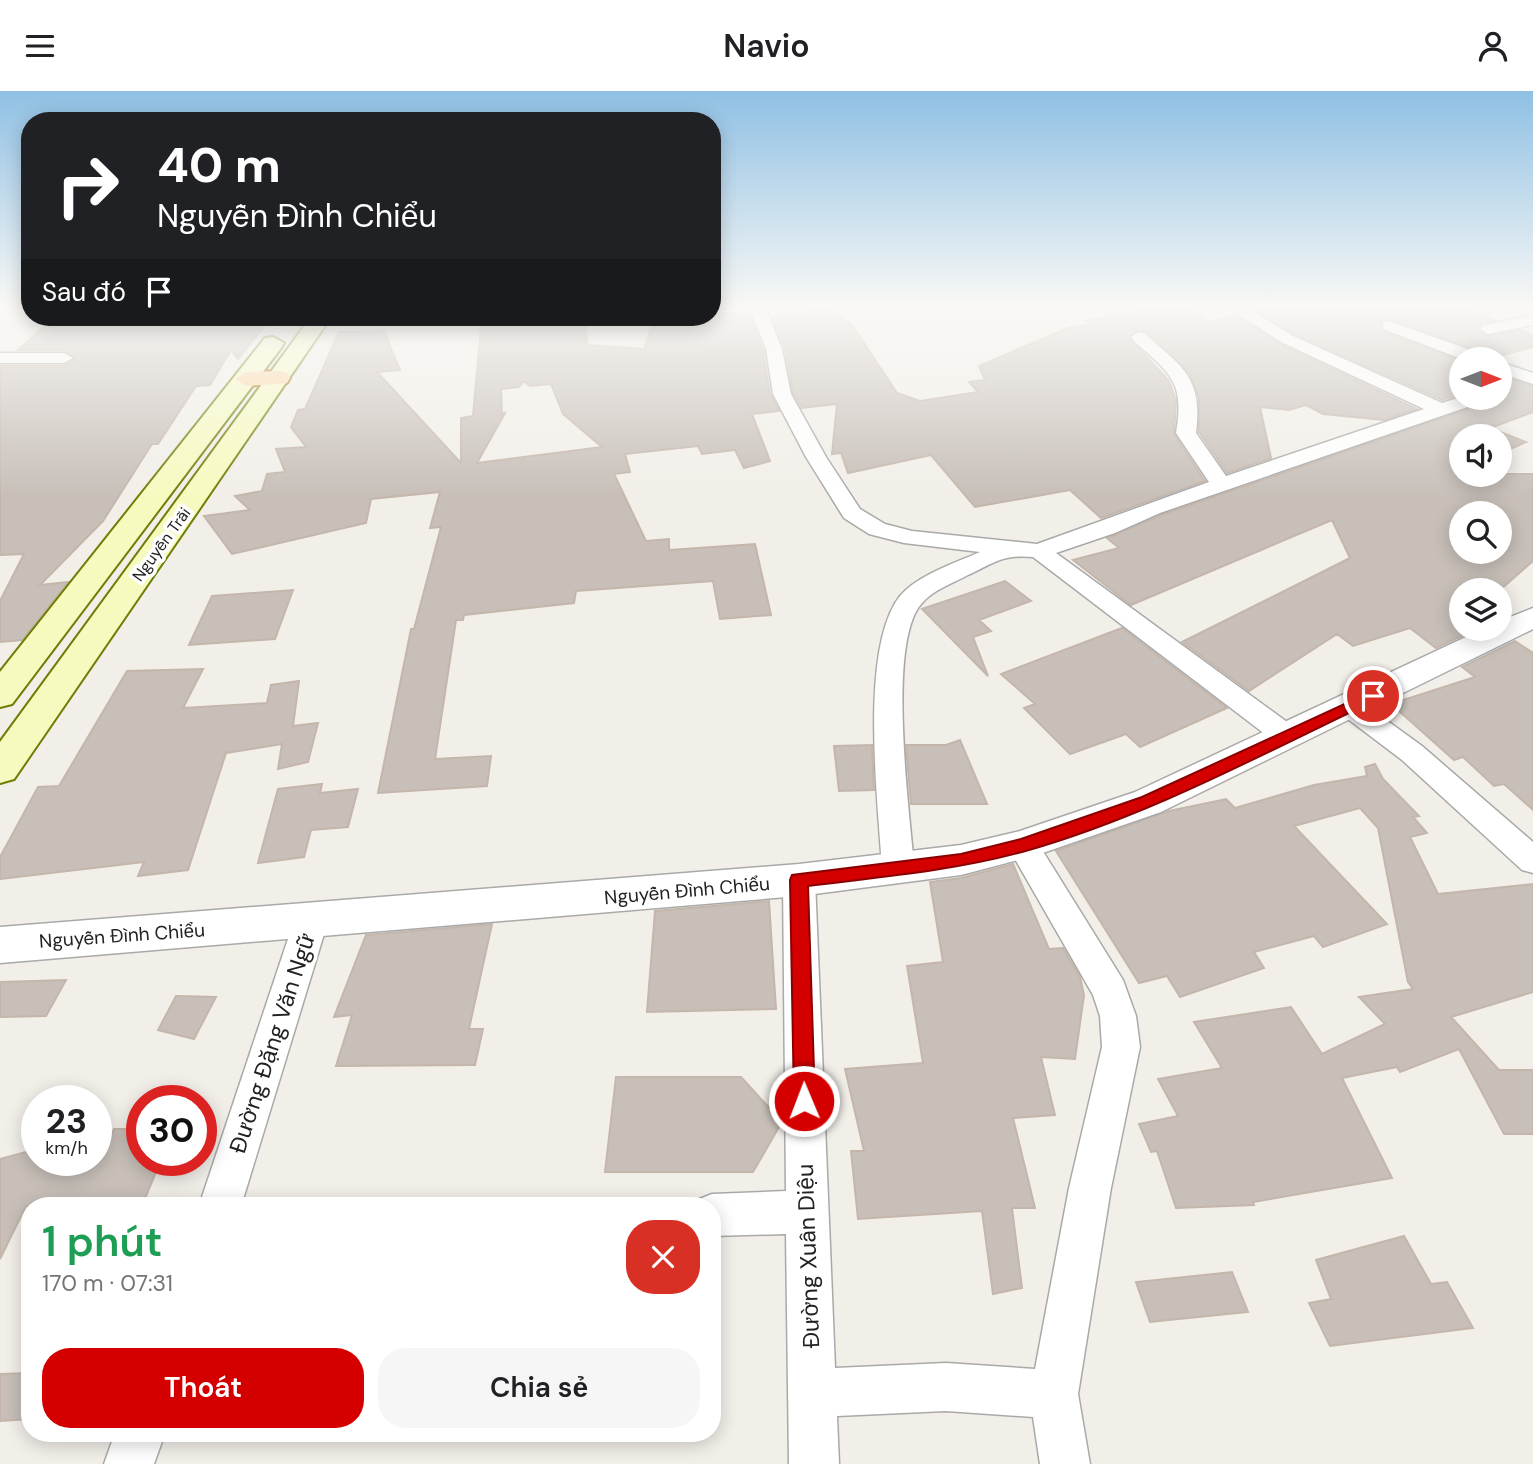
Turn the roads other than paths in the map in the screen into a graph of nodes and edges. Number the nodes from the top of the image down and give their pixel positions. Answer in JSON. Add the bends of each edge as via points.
{"nodes":[{"id":1,"x":256,"y":369,"type":"edge"},
{"id":2,"x":284,"y":369,"type":"edge"},
{"id":3,"x":778,"y":369,"type":"edge"},
{"id":4,"x":1175,"y":369,"type":"edge"},
{"id":5,"x":1352,"y":369,"type":"edge"},
{"id":6,"x":1512,"y":371,"type":"edge"},
{"id":7,"x":279,"y":378,"type":"junction"},
{"id":8,"x":246,"y":379,"type":"junction"},
{"id":9,"x":1533,"y":379,"type":"edge"},
{"id":10,"x":1512,"y":386,"type":"edge"},
{"id":11,"x":1449,"y":407,"type":"edge"},
{"id":12,"x":1441,"y":410,"type":"junction"},
{"id":13,"x":1223,"y":486,"type":"junction"},
{"id":14,"x":1008,"y":547,"type":"junction"},
{"id":15,"x":1039,"y":551,"type":"junction"},
{"id":16,"x":1533,"y":617,"type":"edge"},
{"id":17,"x":0,"y":696,"type":"edge"},
{"id":18,"x":1350,"y":707,"type":"junction"},
{"id":19,"x":1288,"y":737,"type":"junction"},
{"id":20,"x":0,"y":770,"type":"edge"},
{"id":21,"x":1023,"y":845,"type":"junction"},
{"id":22,"x":1533,"y":861,"type":"edge"},
{"id":23,"x":898,"y":867,"type":"junction"},
{"id":24,"x":799,"y":880,"type":"junction"},
{"id":25,"x":311,"y":921,"type":"junction"},
{"id":26,"x":0,"y":945,"type":"edge"},
{"id":27,"x":223,"y":1197,"type":"edge"},
{"id":28,"x":807,"y":1212,"type":"junction"},
{"id":29,"x":721,"y":1215,"type":"edge"},
{"id":30,"x":812,"y":1393,"type":"junction"},
{"id":31,"x":1054,"y":1394,"type":"junction"},
{"id":32,"x":137,"y":1442,"type":"edge"},
{"id":33,"x":129,"y":1464,"type":"edge"},
{"id":34,"x":814,"y":1464,"type":"edge"},
{"id":35,"x":1065,"y":1464,"type":"edge"}],
"edges":[{"from":1,"to":8,"type":"main road","name":"Nguyễn Trãi"},
{"from":2,"to":7,"type":"main road","name":"Nguyễn Trãi"},
{"from":3,"to":14,"type":"street","via":[[782,394],[852,513],[877,529],[912,538]]},
{"from":4,"to":13,"type":"street","via":[[1191,405],[1186,433]]},
{"from":5,"to":12,"type":"street"},
{"from":6,"to":9,"type":"street"},
{"from":7,"to":8,"type":"main road"},
{"from":7,"to":20,"type":"main road","name":"Nguyễn Trãi"},
{"from":8,"to":17,"type":"main road","name":"Nguyễn Trãi"},
{"from":9,"to":10,"type":"street"},
{"from":11,"to":12,"type":"street"},
{"from":12,"to":13,"type":"street"},
{"from":13,"to":15,"type":"street","via":[[1152,507]]},
{"from":14,"to":15,"type":"street"},
{"from":14,"to":23,"type":"street","via":[[913,596],[898,619],[887,705]]},
{"from":15,"to":19,"type":"street"},
{"from":16,"to":18,"type":"street","name":"Nguyễn Đình Chiểu"},
{"from":18,"to":19,"type":"street","name":"Nguyễn Đình Chiểu"},
{"from":18,"to":22,"type":"street","via":[[1412,753]]},
{"from":19,"to":21,"type":"street","name":"Nguyễn Đình Chiểu","via":[[1147,802]]},
{"from":21,"to":23,"type":"street","name":"Nguyễn Đình Chiểu","via":[[961,860]]},
{"from":21,"to":31,"type":"street","via":[[1110,991],[1121,1047],[1090,1188]]},
{"from":23,"to":24,"type":"street","name":"Nguyễn Đình Chiểu"},
{"from":24,"to":25,"type":"street","name":"Nguyễn Đình Chiểu"},
{"from":24,"to":28,"type":"street","name":"Đường Xuân Diệu"},
{"from":25,"to":26,"type":"street","name":"Nguyễn Đình Chiểu"},
{"from":25,"to":27,"type":"street","name":"Đường Đặng Văn Ngữ"},
{"from":28,"to":29,"type":"street"},
{"from":28,"to":30,"type":"street","name":"Đường Xuân Diệu"},
{"from":30,"to":31,"type":"street","via":[[946,1387]]},
{"from":30,"to":34,"type":"street","name":"Đường Xuân Diệu"},
{"from":31,"to":35,"type":"street"},
{"from":32,"to":33,"type":"street"}]}
